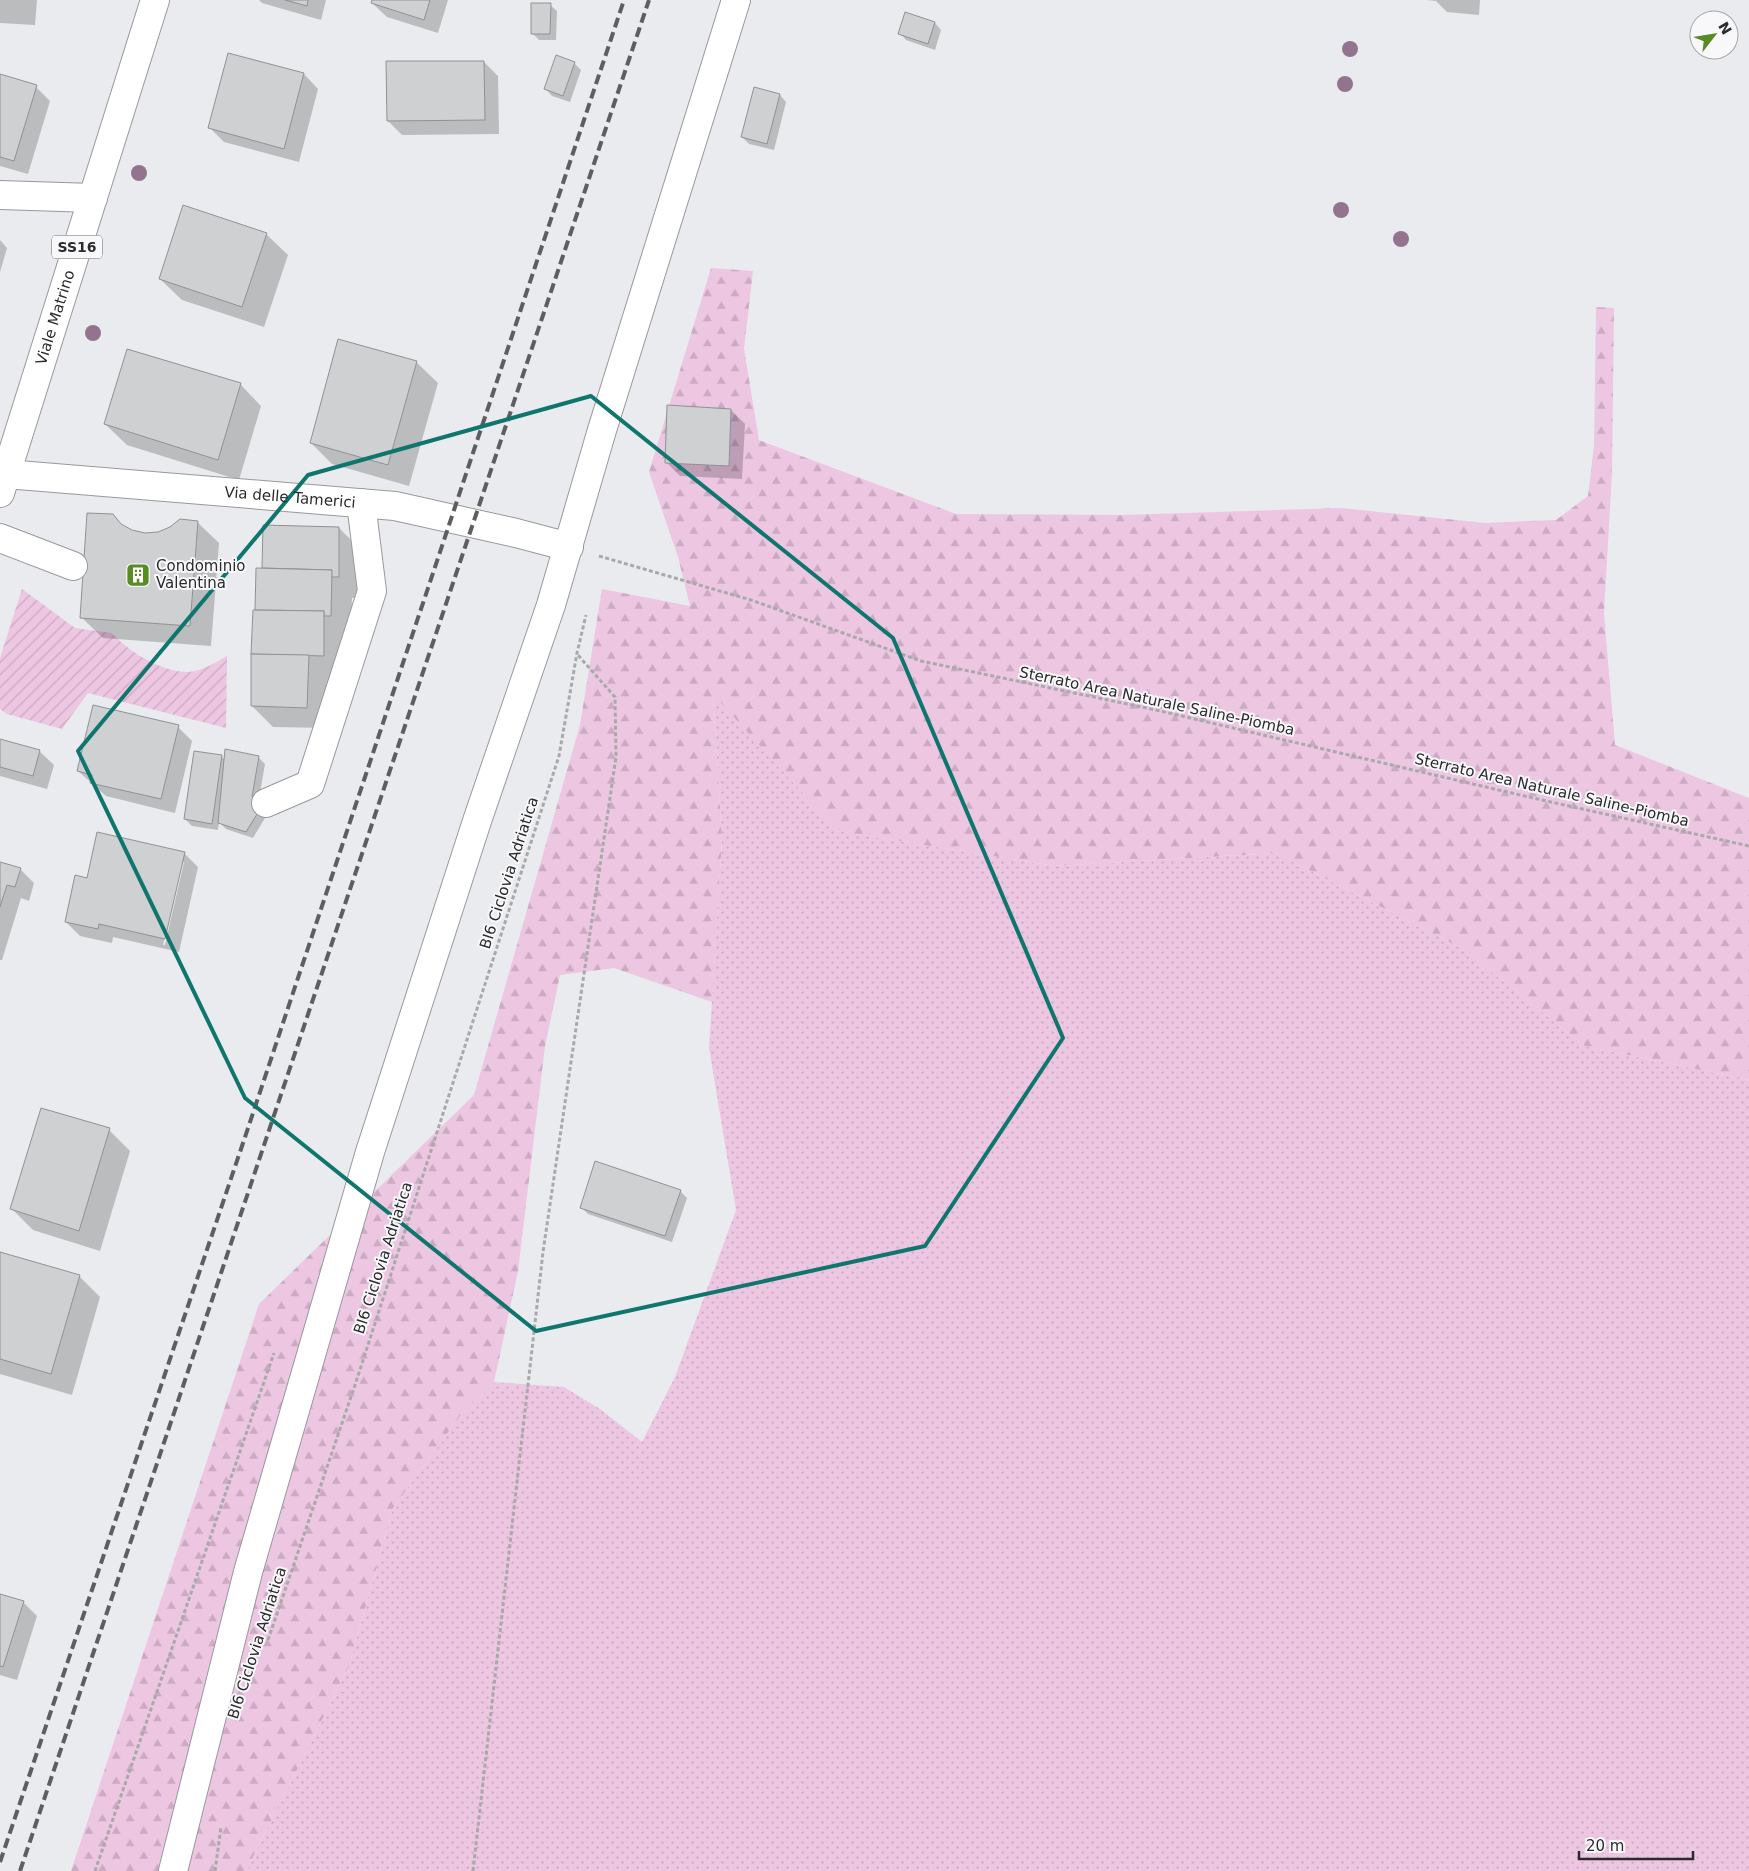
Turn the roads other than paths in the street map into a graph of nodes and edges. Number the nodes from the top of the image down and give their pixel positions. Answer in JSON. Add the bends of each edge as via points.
{"nodes":[{"id":1,"x":156,"y":0,"type":"edge"},
{"id":2,"x":736,"y":0,"type":"edge"},
{"id":3,"x":0,"y":195,"type":"edge"},
{"id":4,"x":93,"y":198,"type":"junction"},
{"id":5,"x":3,"y":484,"type":"edge"},
{"id":6,"x":361,"y":503,"type":"junction"},
{"id":7,"x":0,"y":538,"type":"edge"},
{"id":8,"x":569,"y":547,"type":"junction"},
{"id":9,"x":73,"y":566,"type":"dead end"},
{"id":10,"x":266,"y":803,"type":"dead end"},
{"id":11,"x":173,"y":1871,"type":"edge"}],
"edges":[{"from":1,"to":4,"type":"street","name":"Viale Matrino","number":"SS16"},
{"from":2,"to":8,"type":"street","via":[[602,430]]},
{"from":3,"to":4,"type":"street"},
{"from":4,"to":5,"type":"street","name":"Viale Matrino","number":"SS16"},
{"from":5,"to":6,"type":"street","name":"Via delle Tamerici"},
{"from":6,"to":8,"type":"street","name":"Via delle Tamerici","via":[[395,506]]},
{"from":6,"to":10,"type":"street","via":[[372,591],[310,784]]},
{"from":7,"to":9,"type":"street"},
{"from":8,"to":11,"type":"street","via":[[370,1152],[248,1572]]}]}
